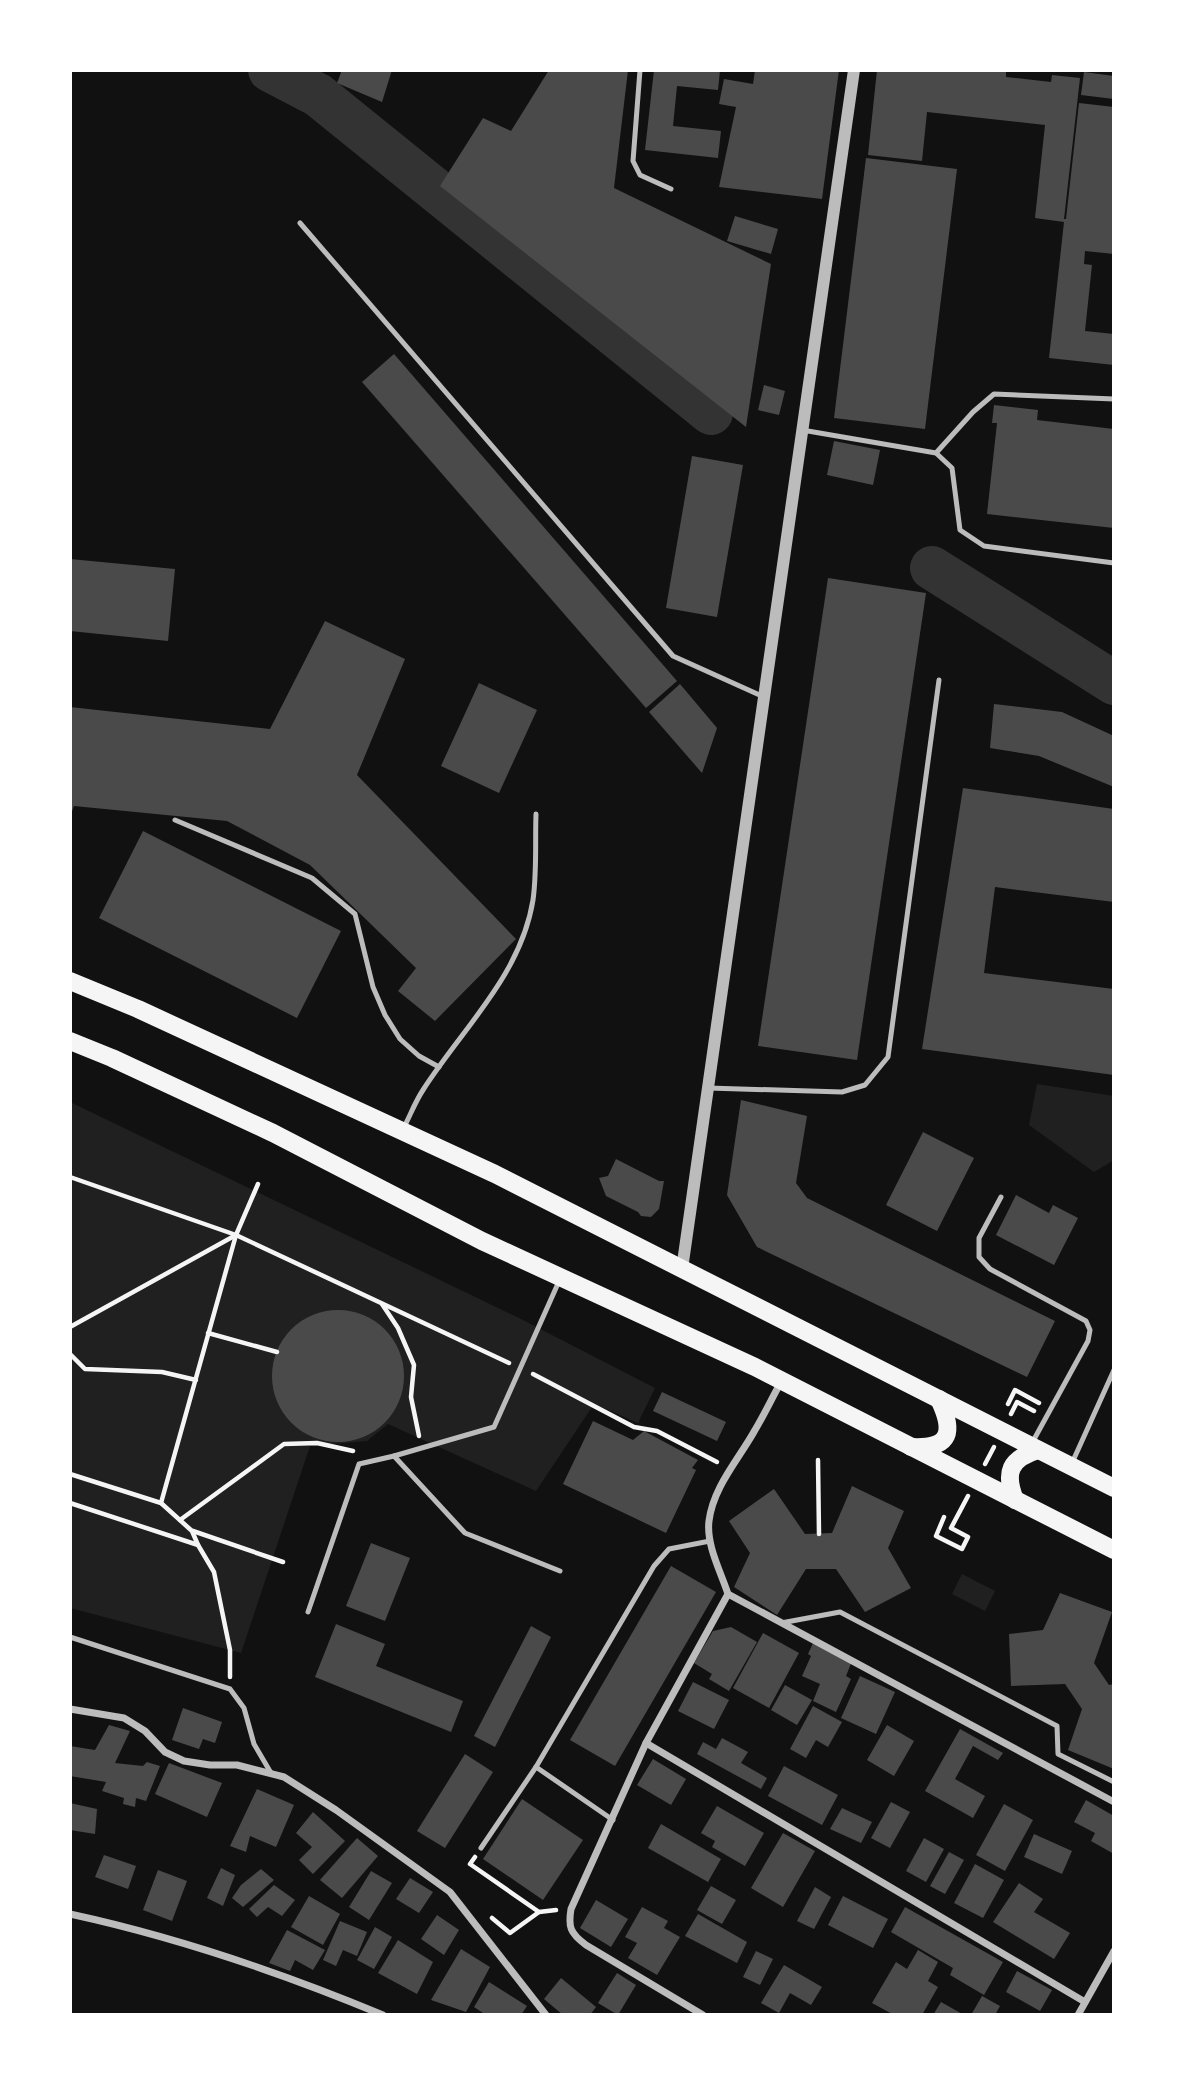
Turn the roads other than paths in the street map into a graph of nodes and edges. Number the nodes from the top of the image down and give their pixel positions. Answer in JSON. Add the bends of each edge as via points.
{"nodes":[{"id":1,"x":640,"y":70,"type":"edge"},
{"id":2,"x":854,"y":70,"type":"edge"},
{"id":3,"x":671,"y":189,"type":"dead end"},
{"id":4,"x":300,"y":223,"type":"dead end"},
{"id":5,"x":1114,"y":399,"type":"edge"},
{"id":6,"x":802,"y":430,"type":"junction"},
{"id":7,"x":936,"y":453,"type":"junction"},
{"id":8,"x":1114,"y":563,"type":"edge"},
{"id":9,"x":939,"y":680,"type":"dead end"},
{"id":10,"x":764,"y":697,"type":"junction"},
{"id":11,"x":536,"y":814,"type":"dead end"},
{"id":12,"x":175,"y":820,"type":"dead end"},
{"id":13,"x":70,"y":981,"type":"edge"},
{"id":14,"x":70,"y":1041,"type":"edge"},
{"id":15,"x":439,"y":1068,"type":"junction"},
{"id":16,"x":708,"y":1087,"type":"junction"},
{"id":17,"x":402,"y":1131,"type":"junction"},
{"id":18,"x":1001,"y":1197,"type":"dead end"},
{"id":19,"x":682,"y":1269,"type":"junction"},
{"id":20,"x":561,"y":1277,"type":"junction"},
{"id":21,"x":1114,"y":1370,"type":"edge"},
{"id":22,"x":782,"y":1381,"type":"junction"},
{"id":23,"x":939,"y":1399,"type":"junction"},
{"id":24,"x":911,"y":1447,"type":"junction"},
{"id":25,"x":1035,"y":1448,"type":"junction"},
{"id":26,"x":394,"y":1456,"type":"junction"},
{"id":27,"x":1071,"y":1466,"type":"junction"},
{"id":28,"x":1114,"y":1488,"type":"edge"},
{"id":29,"x":1015,"y":1500,"type":"junction"},
{"id":30,"x":710,"y":1541,"type":"junction"},
{"id":31,"x":1114,"y":1550,"type":"edge"},
{"id":32,"x":560,"y":1571,"type":"dead end"},
{"id":33,"x":728,"y":1594,"type":"junction"},
{"id":34,"x":308,"y":1612,"type":"dead end"},
{"id":35,"x":781,"y":1623,"type":"junction"},
{"id":36,"x":70,"y":1637,"type":"edge"},
{"id":37,"x":70,"y":1709,"type":"edge"},
{"id":38,"x":646,"y":1743,"type":"junction"},
{"id":39,"x":536,"y":1767,"type":"junction"},
{"id":40,"x":271,"y":1773,"type":"junction"},
{"id":41,"x":1114,"y":1782,"type":"edge"},
{"id":42,"x":1114,"y":1802,"type":"edge"},
{"id":43,"x":613,"y":1819,"type":"junction"},
{"id":44,"x":481,"y":1848,"type":"road end"},
{"id":45,"x":70,"y":1914,"type":"edge"},
{"id":46,"x":1114,"y":1951,"type":"edge"},
{"id":47,"x":1110,"y":1966,"type":"edge"},
{"id":48,"x":1085,"y":2002,"type":"junction"},
{"id":49,"x":383,"y":2015,"type":"edge"},
{"id":50,"x":546,"y":2015,"type":"edge"},
{"id":51,"x":703,"y":2015,"type":"edge"},
{"id":52,"x":1078,"y":2015,"type":"edge"}],
"edges":[{"from":1,"to":3,"type":"lane","via":[[633,161],[640,175]]},
{"from":2,"to":6,"type":"street"},
{"from":4,"to":10,"type":"lane","via":[[673,656]]},
{"from":5,"to":7,"type":"lane","via":[[993,394]]},
{"from":6,"to":7,"type":"lane"},
{"from":6,"to":10,"type":"street"},
{"from":7,"to":8,"type":"lane","via":[[952,468],[960,530],[984,546]]},
{"from":9,"to":16,"type":"lane","via":[[888,1057],[865,1085],[842,1091]]},
{"from":10,"to":16,"type":"street"},
{"from":11,"to":15,"type":"lane","via":[[533,900],[523,935],[510,966]]},
{"from":12,"to":15,"type":"lane","via":[[312,878],[355,914],[373,987],[385,1015],[400,1039]]},
{"from":13,"to":17,"type":"main road"},
{"from":14,"to":20,"type":"main road","via":[[273,1133]]},
{"from":15,"to":17,"type":"lane","via":[[421,1091]]},
{"from":16,"to":19,"type":"street"},
{"from":17,"to":19,"type":"main road"},
{"from":18,"to":25,"type":"lane","via":[[979,1238],[979,1257],[990,1269],[1086,1321],[1090,1330]]},
{"from":19,"to":23,"type":"main road"},
{"from":20,"to":22,"type":"main road"},
{"from":20,"to":26,"type":"lane","via":[[494,1427]]},
{"from":21,"to":27,"type":"lane"},
{"from":22,"to":24,"type":"main road"},
{"from":22,"to":30,"type":"street","via":[[730,1468],[709,1521]]},
{"from":23,"to":24,"type":"main road","via":[[949,1425],[947,1435],[926,1448]]},
{"from":23,"to":25,"type":"main road"},
{"from":24,"to":29,"type":"main road"},
{"from":25,"to":27,"type":"main road"},
{"from":25,"to":29,"type":"main road","via":[[1012,1467],[1009,1475]]},
{"from":26,"to":32,"type":"lane","via":[[465,1533]]},
{"from":26,"to":34,"type":"lane","via":[[359,1464]]},
{"from":27,"to":28,"type":"main road"},
{"from":29,"to":31,"type":"main road"},
{"from":30,"to":33,"type":"street"},
{"from":30,"to":39,"type":"lane","via":[[669,1549],[654,1566]]},
{"from":33,"to":35,"type":"street"},
{"from":33,"to":38,"type":"street"},
{"from":35,"to":41,"type":"lane","via":[[840,1612],[1057,1726],[1058,1754]]},
{"from":35,"to":42,"type":"street"},
{"from":36,"to":40,"type":"lane","via":[[230,1689],[244,1708],[254,1744]]},
{"from":37,"to":40,"type":"street","via":[[124,1718],[165,1752],[184,1761]]},
{"from":38,"to":43,"type":"street"},
{"from":38,"to":48,"type":"street"},
{"from":39,"to":43,"type":"lane"},
{"from":39,"to":44,"type":"lane"},
{"from":40,"to":50,"type":"street","via":[[336,1810],[450,1892]]},
{"from":43,"to":51,"type":"street","via":[[571,1909],[569,1925],[576,1938]]},
{"from":45,"to":49,"type":"street","via":[[208,1951]]},
{"from":46,"to":47,"type":"street"},
{"from":47,"to":48,"type":"street"},
{"from":48,"to":52,"type":"street"}]}
